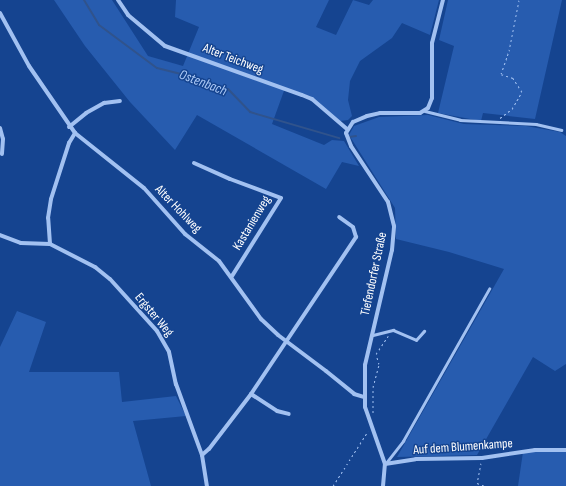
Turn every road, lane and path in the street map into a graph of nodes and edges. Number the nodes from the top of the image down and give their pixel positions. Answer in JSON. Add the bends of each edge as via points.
{"nodes":[{"id":1,"x":118,"y":0,"type":"edge"},
{"id":2,"x":443,"y":0,"type":"edge"},
{"id":3,"x":518,"y":0,"type":"edge"},
{"id":4,"x":0,"y":14,"type":"edge"},
{"id":5,"x":120,"y":101,"type":"dead end"},
{"id":6,"x":425,"y":111,"type":"junction"},
{"id":7,"x":494,"y":122,"type":"junction"},
{"id":8,"x":69,"y":127,"type":"junction"},
{"id":9,"x":0,"y":128,"type":"edge"},
{"id":10,"x":347,"y":130,"type":"junction"},
{"id":11,"x":561,"y":130,"type":"dead end"},
{"id":12,"x":75,"y":133,"type":"junction"},
{"id":13,"x":2,"y":154,"type":"dead end"},
{"id":14,"x":194,"y":163,"type":"dead end"},
{"id":15,"x":339,"y":217,"type":"dead end"},
{"id":16,"x":0,"y":235,"type":"edge"},
{"id":17,"x":50,"y":244,"type":"junction"},
{"id":18,"x":232,"y":276,"type":"junction"},
{"id":19,"x":489,"y":289,"type":"dead end"},
{"id":20,"x":391,"y":330,"type":"junction"},
{"id":21,"x":424,"y":331,"type":"dead end"},
{"id":22,"x":371,"y":335,"type":"junction"},
{"id":23,"x":286,"y":342,"type":"junction"},
{"id":24,"x":251,"y":394,"type":"junction"},
{"id":25,"x":364,"y":397,"type":"junction"},
{"id":26,"x":289,"y":414,"type":"dead end"},
{"id":27,"x":370,"y":421,"type":"junction"},
{"id":28,"x":373,"y":429,"type":"junction"},
{"id":29,"x":566,"y":450,"type":"edge"},
{"id":30,"x":202,"y":454,"type":"junction"},
{"id":31,"x":482,"y":458,"type":"junction"},
{"id":32,"x":385,"y":464,"type":"junction"},
{"id":33,"x":207,"y":486,"type":"edge"},
{"id":34,"x":333,"y":486,"type":"edge"},
{"id":35,"x":383,"y":486,"type":"edge"},
{"id":36,"x":485,"y":486,"type":"edge"}],
"edges":[{"from":1,"to":10,"type":"street","name":"Alter Teichweg","via":[[128,15],[164,46],[307,97]]},
{"from":2,"to":6,"type":"street","via":[[432,43],[431,102]]},
{"from":3,"to":7,"type":"path","via":[[509,51],[501,74],[513,78],[522,92],[512,109]]},
{"from":4,"to":8,"type":"street","name":"Alter Hohlweg","via":[[29,66]]},
{"from":5,"to":8,"type":"street","via":[[104,103]]},
{"from":6,"to":7,"type":"lane","via":[[460,120]]},
{"from":6,"to":10,"type":"street","via":[[411,114],[380,113],[359,119]]},
{"from":7,"to":11,"type":"lane","via":[[536,124]]},
{"from":8,"to":12,"type":"street","name":"Alter Hohlweg"},
{"from":9,"to":13,"type":"street","via":[[3,139]]},
{"from":10,"to":22,"type":"street","name":"Tiefendorfer Straße","via":[[346,136],[351,146],[388,202],[394,226],[392,250]]},
{"from":12,"to":17,"type":"street","via":[[69,143],[51,199],[48,218]]},
{"from":12,"to":18,"type":"street","name":"Alter Hohlweg","via":[[144,188],[185,234],[219,260]]},
{"from":14,"to":18,"type":"street","name":"Kastanienweg","via":[[230,180],[281,198]]},
{"from":15,"to":23,"type":"street","via":[[353,227],[356,237]]},
{"from":16,"to":17,"type":"street","name":"Ergster Weg","via":[[21,243]]},
{"from":17,"to":30,"type":"street","name":"Ergster Weg","via":[[104,273],[163,339]]},
{"from":18,"to":23,"type":"street","name":"Alter Hohlweg","via":[[261,319]]},
{"from":19,"to":32,"type":"lane","via":[[403,441]]},
{"from":20,"to":21,"type":"lane","via":[[416,340]]},
{"from":20,"to":22,"type":"lane"},
{"from":20,"to":27,"type":"path","via":[[376,354],[379,364],[373,387],[373,418]]},
{"from":22,"to":25,"type":"street","name":"Tiefendorfer Straße","via":[[365,365]]},
{"from":23,"to":24,"type":"street"},
{"from":23,"to":25,"type":"street","name":"Alter Hohlweg","via":[[326,370],[354,394]]},
{"from":24,"to":26,"type":"street","via":[[277,411]]},
{"from":24,"to":30,"type":"street","via":[[210,449]]},
{"from":25,"to":27,"type":"street","name":"Tiefendorfer Straße"},
{"from":27,"to":28,"type":"street","name":"Tiefendorfer Straße"},
{"from":28,"to":32,"type":"street","name":"Tiefendorfer Straße"},
{"from":28,"to":34,"type":"path","via":[[367,432]]},
{"from":29,"to":31,"type":"street","name":"Auf dem Blumenkampe","via":[[535,450]]},
{"from":30,"to":33,"type":"street","name":"Ergster Weg"},
{"from":31,"to":32,"type":"street","name":"Auf dem Blumenkampe","via":[[416,459]]},
{"from":31,"to":36,"type":"path","via":[[477,483]]},
{"from":32,"to":35,"type":"street","name":"Tiefendorfer Straße"}]}
